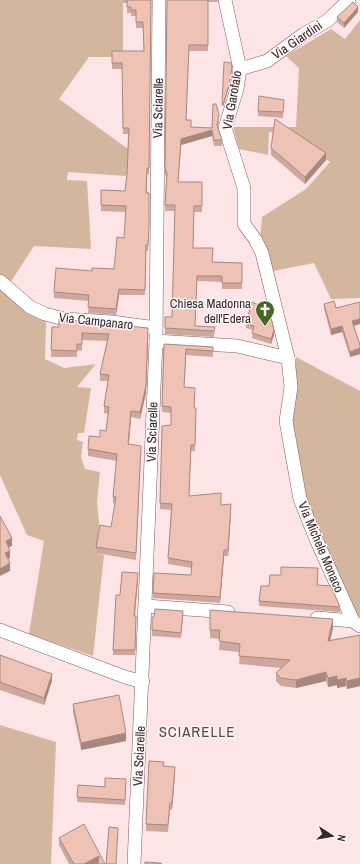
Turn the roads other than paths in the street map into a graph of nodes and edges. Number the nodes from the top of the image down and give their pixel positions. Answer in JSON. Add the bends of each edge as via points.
{"nodes":[{"id":1,"x":159,"y":0,"type":"edge"},
{"id":2,"x":225,"y":0,"type":"edge"},
{"id":3,"x":348,"y":0,"type":"edge"},
{"id":4,"x":240,"y":70,"type":"junction"},
{"id":5,"x":0,"y":281,"type":"edge"},
{"id":6,"x":156,"y":334,"type":"junction"},
{"id":7,"x":288,"y":358,"type":"junction"},
{"id":8,"x":146,"y":606,"type":"junction"},
{"id":9,"x":238,"y":613,"type":"edge"},
{"id":10,"x":307,"y":618,"type":"edge"},
{"id":11,"x":357,"y":623,"type":"edge"},
{"id":12,"x":0,"y":630,"type":"edge"},
{"id":13,"x":143,"y":682,"type":"junction"},
{"id":14,"x":134,"y":864,"type":"edge"}],
"edges":[{"from":1,"to":6,"type":"street","name":"Via Sciarelle"},
{"from":2,"to":4,"type":"street","name":"Via Garofalo"},
{"from":3,"to":4,"type":"street","name":"Via Giardini","via":[[327,21],[267,61]]},
{"from":4,"to":7,"type":"street","name":"Via Garofalo","via":[[225,128],[244,188],[244,224],[262,253]]},
{"from":5,"to":6,"type":"street","name":"Via Campanaro","via":[[30,307],[45,314],[64,319],[112,322]]},
{"from":6,"to":7,"type":"street","via":[[237,346]]},
{"from":6,"to":8,"type":"street","name":"Via Sciarelle"},
{"from":7,"to":11,"type":"street","name":"Via Michele Monaco","via":[[291,387],[286,421],[300,499],[316,539]]},
{"from":8,"to":9,"type":"street"},
{"from":8,"to":13,"type":"street","name":"Via Sciarelle"},
{"from":10,"to":11,"type":"street"},
{"from":12,"to":13,"type":"street"},
{"from":13,"to":14,"type":"street","name":"Via Sciarelle"}]}
